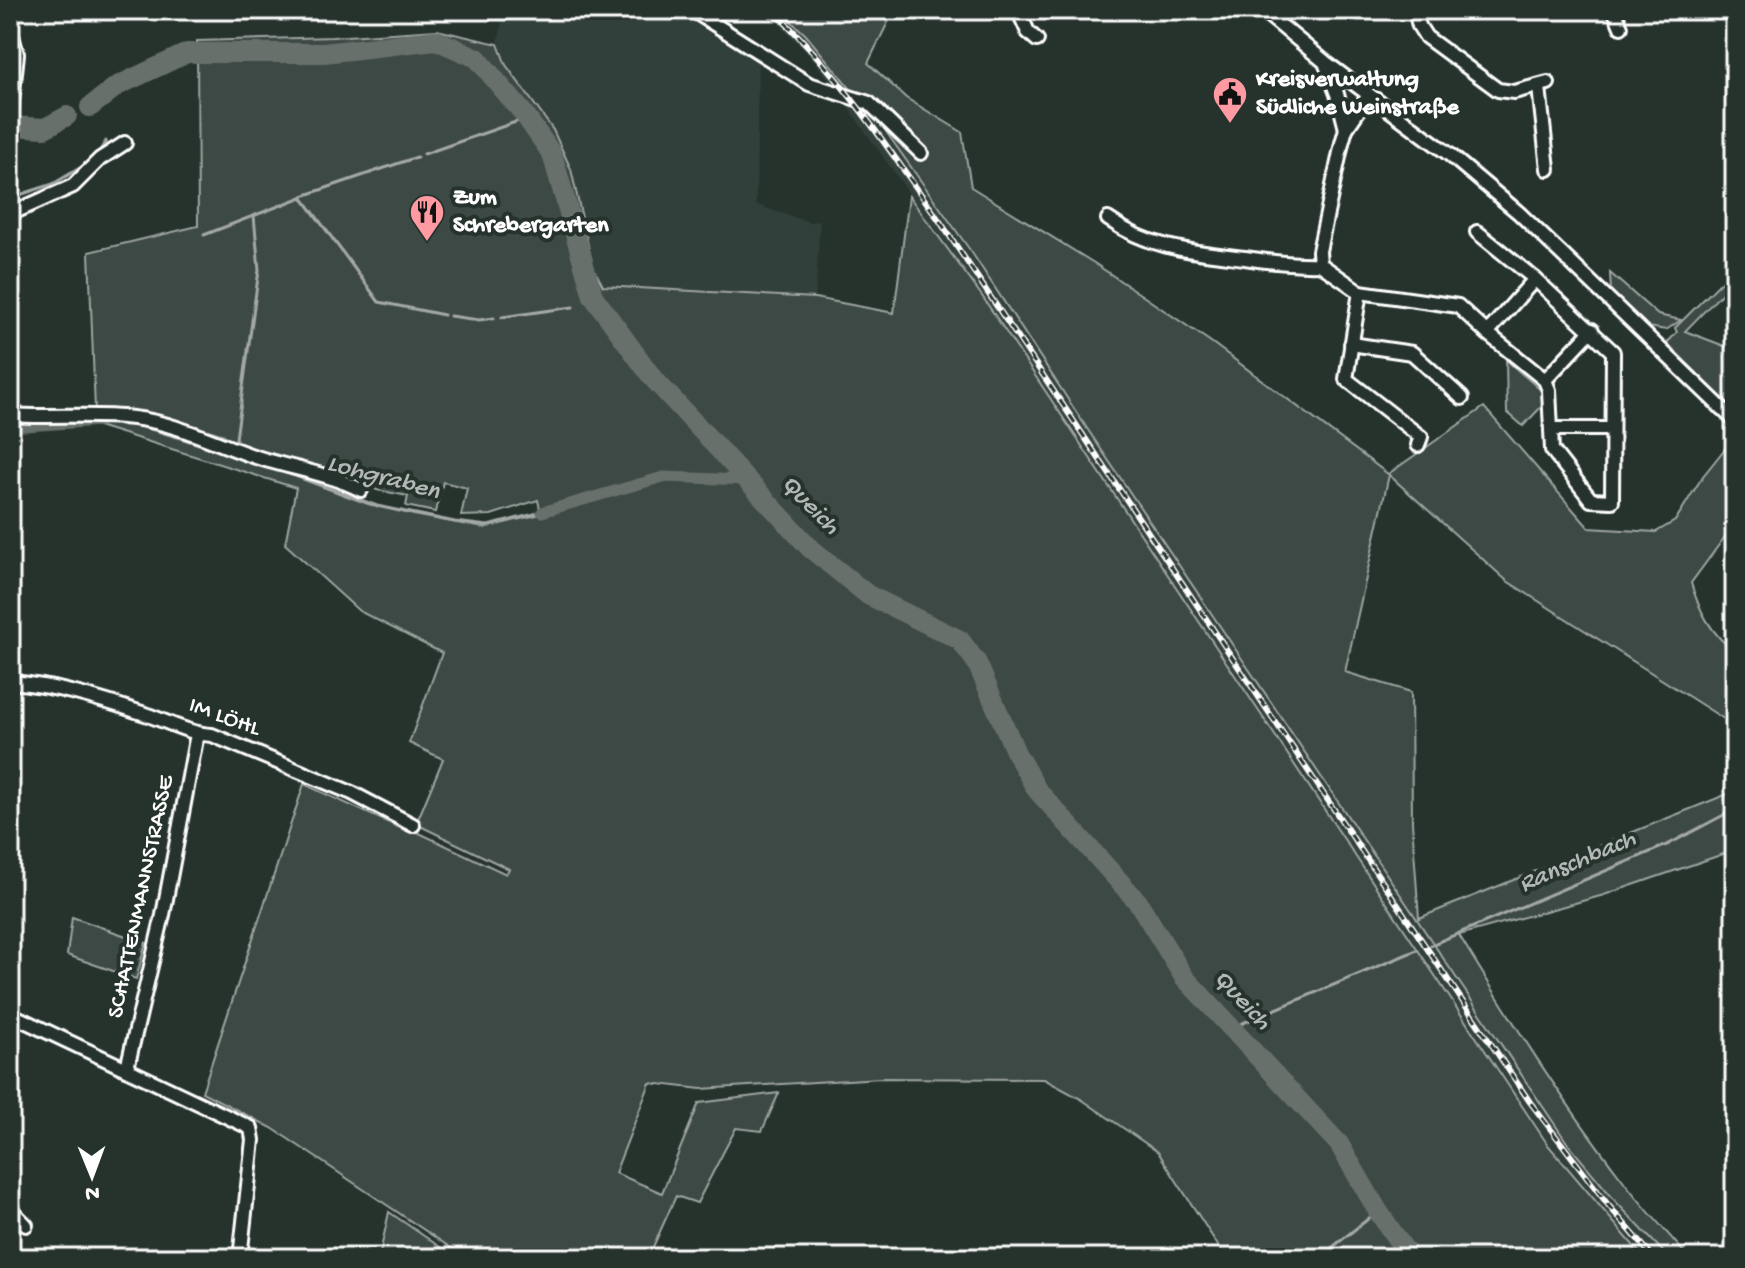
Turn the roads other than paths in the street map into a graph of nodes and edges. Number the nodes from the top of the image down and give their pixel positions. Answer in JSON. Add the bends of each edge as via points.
{"nodes":[{"id":1,"x":692,"y":10,"type":"edge"},
{"id":2,"x":1018,"y":10,"type":"edge"},
{"id":3,"x":1262,"y":10,"type":"edge"},
{"id":4,"x":1415,"y":10,"type":"edge"},
{"id":5,"x":1614,"y":10,"type":"edge"},
{"id":6,"x":1621,"y":27,"type":"dead end"},
{"id":7,"x":10,"y":29,"type":"edge"},
{"id":8,"x":1037,"y":40,"type":"dead end"},
{"id":9,"x":1325,"y":62,"type":"junction"},
{"id":10,"x":1369,"y":95,"type":"junction"},
{"id":11,"x":11,"y":112,"type":"edge"},
{"id":12,"x":1346,"y":129,"type":"junction"},
{"id":13,"x":125,"y":143,"type":"dead end"},
{"id":14,"x":921,"y":153,"type":"dead end"},
{"id":15,"x":1548,"y":169,"type":"dead end"},
{"id":16,"x":10,"y":214,"type":"edge"},
{"id":17,"x":1108,"y":219,"type":"dead end"},
{"id":18,"x":1477,"y":232,"type":"dead end"},
{"id":19,"x":1320,"y":264,"type":"junction"},
{"id":20,"x":1535,"y":279,"type":"junction"},
{"id":21,"x":1360,"y":292,"type":"junction"},
{"id":22,"x":1592,"y":330,"type":"junction"},
{"id":23,"x":1487,"y":333,"type":"junction"},
{"id":24,"x":1351,"y":344,"type":"junction"},
{"id":25,"x":1545,"y":380,"type":"junction"},
{"id":26,"x":1462,"y":398,"type":"dead end"},
{"id":27,"x":10,"y":415,"type":"edge"},
{"id":28,"x":1735,"y":421,"type":"edge"},
{"id":29,"x":1551,"y":429,"type":"junction"},
{"id":30,"x":1612,"y":429,"type":"junction"},
{"id":31,"x":1418,"y":445,"type":"dead end"},
{"id":32,"x":361,"y":490,"type":"dead end"},
{"id":33,"x":10,"y":682,"type":"edge"},
{"id":34,"x":197,"y":734,"type":"junction"},
{"id":35,"x":413,"y":825,"type":"dead end"},
{"id":36,"x":10,"y":1014,"type":"edge"},
{"id":37,"x":127,"y":1068,"type":"junction"},
{"id":38,"x":10,"y":1209,"type":"edge"},
{"id":39,"x":26,"y":1225,"type":"dead end"},
{"id":40,"x":240,"y":1258,"type":"edge"}],
"edges":[{"from":1,"to":14,"type":"street","via":[[809,84],[869,103]]},
{"from":2,"to":8,"type":"street"},
{"from":3,"to":9,"type":"street"},
{"from":4,"to":15,"type":"street","via":[[1423,34],[1492,87],[1514,92],[1544,85]]},
{"from":5,"to":6,"type":"street"},
{"from":7,"to":11,"type":"street","via":[[17,54]]},
{"from":9,"to":10,"type":"street"},
{"from":9,"to":12,"type":"street"},
{"from":10,"to":12,"type":"street"},
{"from":10,"to":28,"type":"street","via":[[1490,188]]},
{"from":12,"to":19,"type":"street"},
{"from":13,"to":16,"type":"street","via":[[73,186]]},
{"from":17,"to":19,"type":"street","via":[[1145,240],[1180,250]]},
{"from":18,"to":20,"type":"street"},
{"from":19,"to":21,"type":"street"},
{"from":20,"to":22,"type":"street"},
{"from":20,"to":23,"type":"street"},
{"from":21,"to":23,"type":"street","via":[[1458,306]]},
{"from":21,"to":24,"type":"street"},
{"from":22,"to":25,"type":"street"},
{"from":22,"to":30,"type":"street","via":[[1613,352]]},
{"from":23,"to":25,"type":"street"},
{"from":24,"to":26,"type":"street","via":[[1412,353]]},
{"from":24,"to":31,"type":"street","via":[[1346,379],[1421,437]]},
{"from":25,"to":29,"type":"street"},
{"from":27,"to":32,"type":"street","via":[[132,418],[180,427]]},
{"from":29,"to":30,"type":"street"},
{"from":29,"to":30,"type":"street","via":[[1552,450],[1591,500],[1612,501]]},
{"from":33,"to":34,"type":"street","name":"IM LÖHL","via":[[123,707]]},
{"from":34,"to":35,"type":"street","name":"IM LÖHL","via":[[234,743]]},
{"from":34,"to":37,"type":"street","name":"SCHATTENMANNSTRASSE"},
{"from":36,"to":37,"type":"street"},
{"from":37,"to":40,"type":"street","via":[[252,1129]]},
{"from":38,"to":39,"type":"street"}]}
